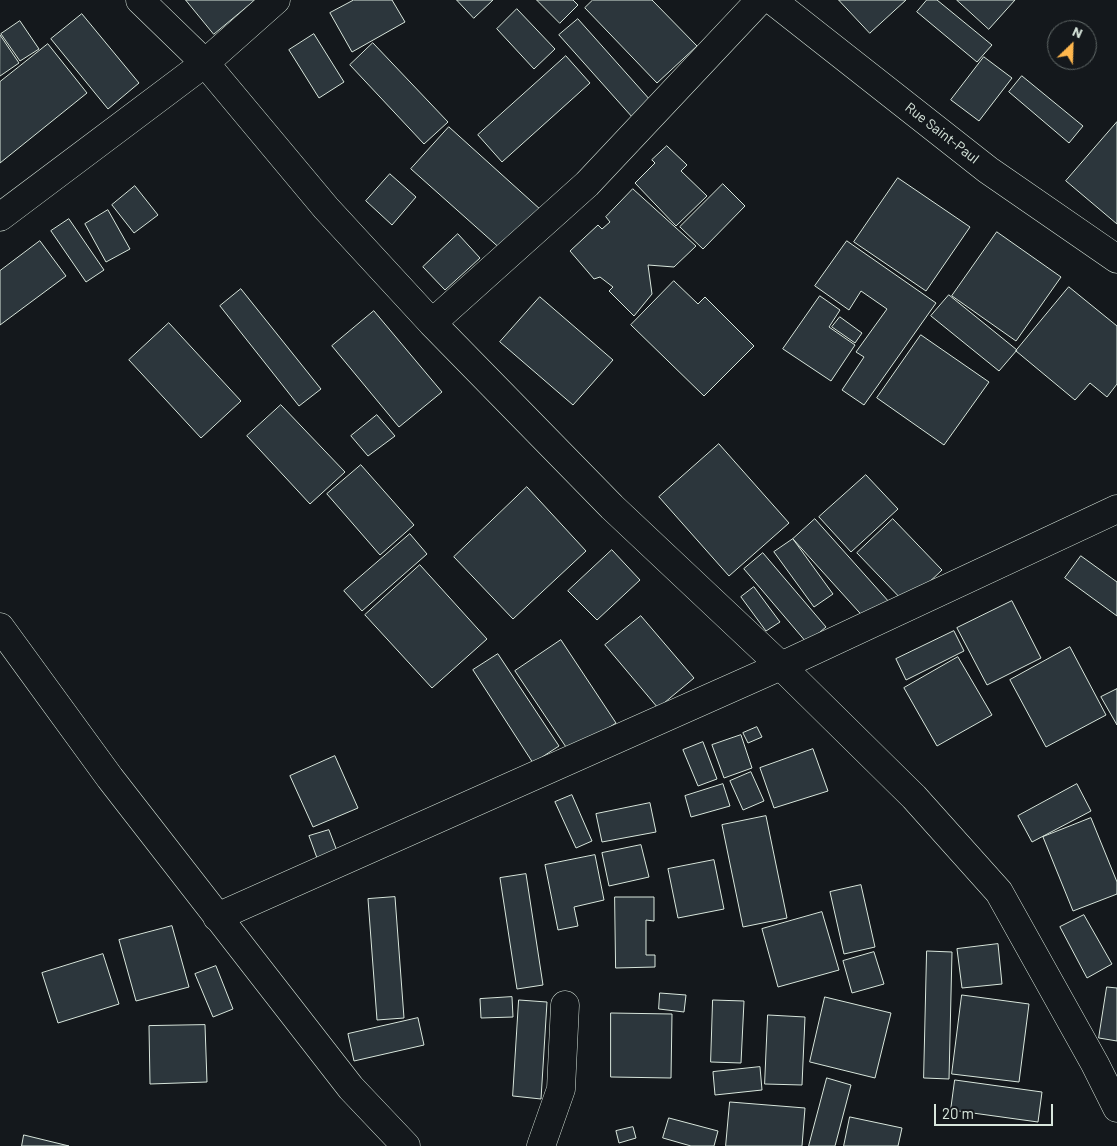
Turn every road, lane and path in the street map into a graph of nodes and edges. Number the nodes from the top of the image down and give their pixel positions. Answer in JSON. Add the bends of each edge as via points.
{"nodes":[{"id":1,"x":140,"y":0,"type":"edge"},
{"id":2,"x":276,"y":0,"type":"edge"},
{"id":3,"x":760,"y":0,"type":"edge"},
{"id":4,"x":772,"y":0,"type":"edge"},
{"id":5,"x":205,"y":63,"type":"junction"},
{"id":6,"x":0,"y":217,"type":"edge"},
{"id":7,"x":1117,"y":259,"type":"edge"},
{"id":8,"x":432,"y":323,"type":"junction"},
{"id":9,"x":1117,"y":509,"type":"edge"},
{"id":10,"x":0,"y":627,"type":"edge"},
{"id":11,"x":781,"y":666,"type":"junction"},
{"id":12,"x":218,"y":917,"type":"junction"},
{"id":13,"x":565,"y":1005,"type":"dead end"},
{"id":14,"x":1117,"y":1108,"type":"edge"},
{"id":15,"x":406,"y":1146,"type":"edge"},
{"id":16,"x":541,"y":1146,"type":"edge"}],
"edges":[{"from":1,"to":5,"type":"street"},
{"from":2,"to":5,"type":"street"},
{"from":3,"to":8,"type":"street","via":[[587,184]]},
{"from":4,"to":7,"type":"street","name":"Rue Saint-Paul","via":[[988,170]]},
{"from":5,"to":6,"type":"street"},
{"from":5,"to":8,"type":"street","via":[[326,208]]},
{"from":8,"to":11,"type":"street","via":[[612,507]]},
{"from":9,"to":11,"type":"street"},
{"from":10,"to":12,"type":"street","via":[[110,778]]},
{"from":11,"to":12,"type":"street"},
{"from":11,"to":14,"type":"street","via":[[914,797],[998,892]]},
{"from":12,"to":15,"type":"street","via":[[351,1088]]},
{"from":13,"to":16,"type":"street","via":[[561,1089]]}]}
